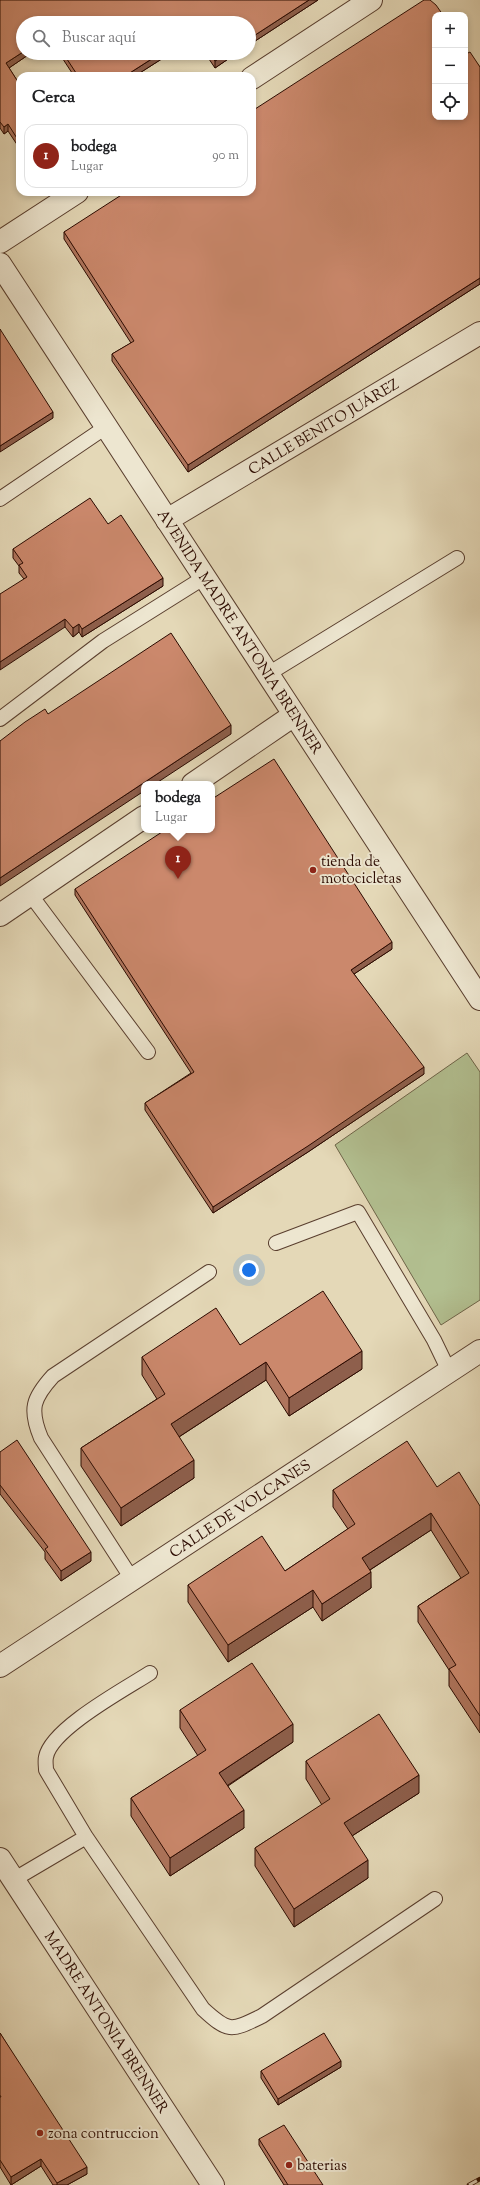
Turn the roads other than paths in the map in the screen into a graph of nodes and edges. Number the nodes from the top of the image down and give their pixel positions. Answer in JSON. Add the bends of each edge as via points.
{"nodes":[{"id":1,"x":371,"y":0,"type":"edge"},
{"id":2,"x":256,"y":75,"type":"edge"},
{"id":3,"x":71,"y":196,"type":"edge"},
{"id":4,"x":0,"y":242,"type":"edge"},
{"id":5,"x":0,"y":264,"type":"edge"},
{"id":6,"x":480,"y":333,"type":"edge"},
{"id":7,"x":106,"y":427,"type":"junction"},
{"id":8,"x":0,"y":499,"type":"edge"},
{"id":9,"x":167,"y":520,"type":"junction"},
{"id":10,"x":457,"y":558,"type":"dead end"},
{"id":11,"x":205,"y":578,"type":"junction"},
{"id":12,"x":268,"y":674,"type":"junction"},
{"id":13,"x":294,"y":715,"type":"junction"},
{"id":14,"x":0,"y":719,"type":"edge"},
{"id":15,"x":197,"y":781,"type":"edge"},
{"id":16,"x":141,"y":819,"type":"edge"},
{"id":17,"x":30,"y":894,"type":"junction"},
{"id":18,"x":0,"y":915,"type":"edge"},
{"id":19,"x":480,"y":999,"type":"edge"},
{"id":20,"x":148,"y":1052,"type":"dead end"},
{"id":21,"x":276,"y":1243,"type":"dead end"},
{"id":22,"x":209,"y":1272,"type":"dead end"},
{"id":23,"x":480,"y":1351,"type":"edge"},
{"id":24,"x":449,"y":1371,"type":"junction"},
{"id":25,"x":132,"y":1579,"type":"junction"},
{"id":26,"x":0,"y":1666,"type":"edge"},
{"id":27,"x":150,"y":1673,"type":"dead end"},
{"id":28,"x":86,"y":1838,"type":"junction"},
{"id":29,"x":0,"y":1859,"type":"edge"},
{"id":30,"x":14,"y":1880,"type":"junction"},
{"id":31,"x":435,"y":1899,"type":"dead end"},
{"id":32,"x":213,"y":2185,"type":"edge"}],
"edges":[{"from":1,"to":2,"type":"street"},
{"from":3,"to":4,"type":"street"},
{"from":5,"to":7,"type":"street","name":"AVENIDA MADRE ANTONIA BRENNER"},
{"from":6,"to":9,"type":"street","name":"CALLE BENITO JUÁREZ"},
{"from":7,"to":8,"type":"lane"},
{"from":7,"to":9,"type":"street","name":"AVENIDA MADRE ANTONIA BRENNER"},
{"from":9,"to":11,"type":"street","name":"AVENIDA MADRE ANTONIA BRENNER"},
{"from":10,"to":12,"type":"lane"},
{"from":11,"to":12,"type":"street","name":"AVENIDA MADRE ANTONIA BRENNER"},
{"from":11,"to":14,"type":"lane","via":[[103,641]]},
{"from":12,"to":13,"type":"street","name":"AVENIDA MADRE ANTONIA BRENNER"},
{"from":13,"to":15,"type":"street"},
{"from":13,"to":19,"type":"street","name":"AVENIDA MADRE ANTONIA BRENNER"},
{"from":16,"to":17,"type":"street"},
{"from":17,"to":18,"type":"street"},
{"from":17,"to":20,"type":"lane"},
{"from":21,"to":24,"type":"lane","via":[[358,1212],[434,1340]]},
{"from":22,"to":25,"type":"lane","via":[[53,1376],[39,1391],[33,1407],[35,1423],[41,1438]]},
{"from":23,"to":24,"type":"street","name":"CALLE DE VOLCANES"},
{"from":24,"to":25,"type":"street","name":"CALLE DE VOLCANES"},
{"from":25,"to":26,"type":"street","name":"CALLE DE VOLCANES"},
{"from":27,"to":28,"type":"lane","via":[[65,1729],[46,1757],[46,1770]]},
{"from":28,"to":30,"type":"lane"},
{"from":28,"to":31,"type":"lane","via":[[203,2009],[221,2025],[238,2027],[262,2016]]},
{"from":29,"to":30,"type":"street","name":"MADRE ANTONIA BRENNER"},
{"from":30,"to":32,"type":"street","name":"MADRE ANTONIA BRENNER"}]}
